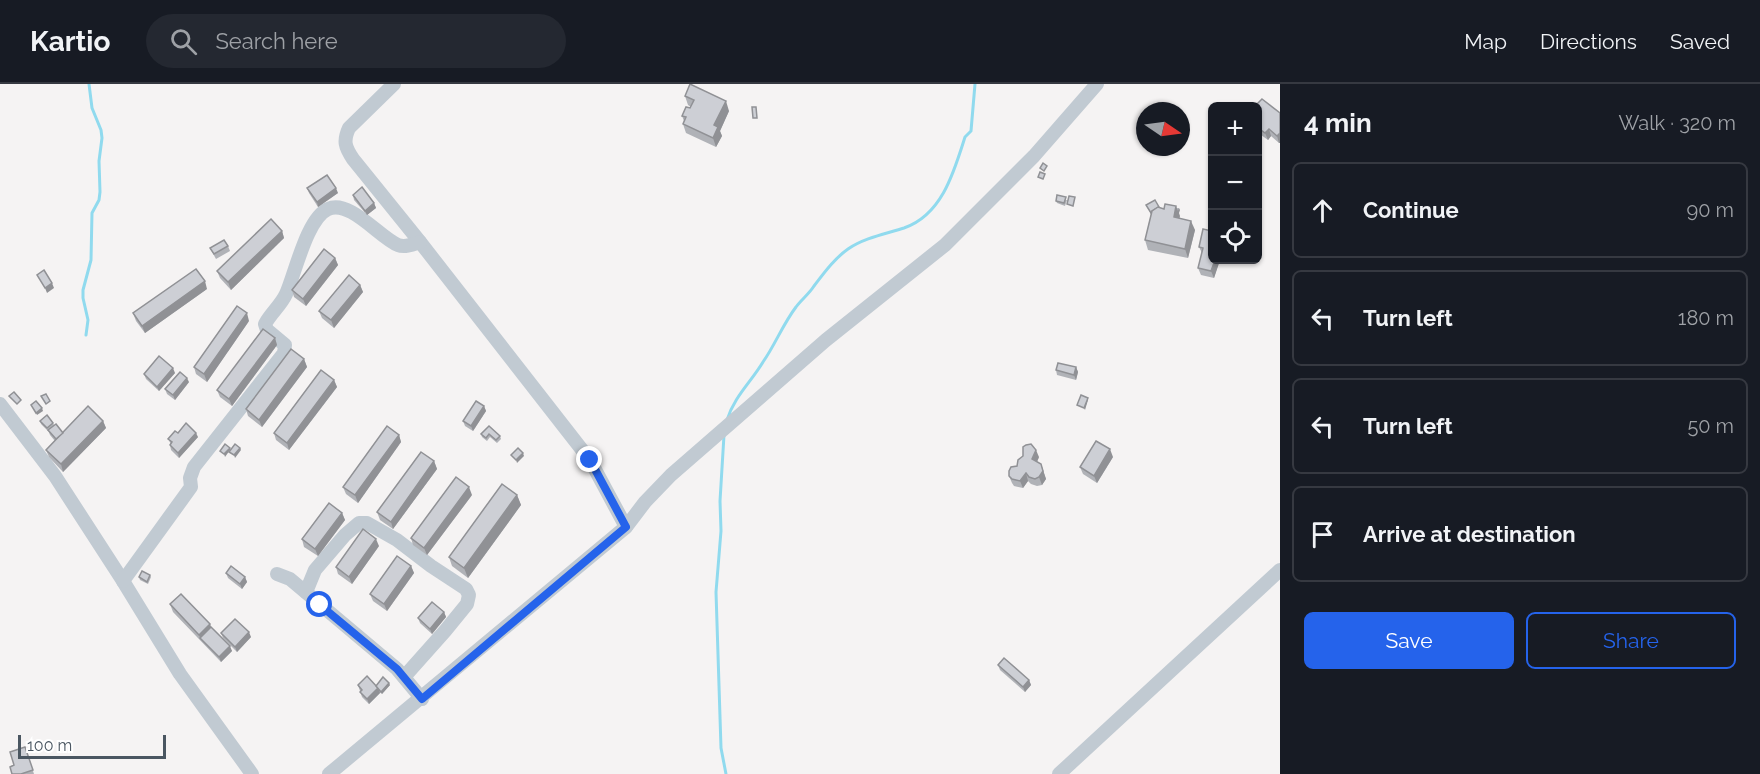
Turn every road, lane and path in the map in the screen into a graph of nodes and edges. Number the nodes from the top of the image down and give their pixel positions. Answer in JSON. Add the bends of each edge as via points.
{"nodes":[{"id":1,"x":394,"y":84,"type":"edge"},
{"id":2,"x":1097,"y":84,"type":"edge"},
{"id":3,"x":420,"y":242,"type":"junction"},
{"id":4,"x":0,"y":404,"type":"edge"},
{"id":5,"x":626,"y":527,"type":"junction"},
{"id":6,"x":1280,"y":570,"type":"edge"},
{"id":7,"x":277,"y":574,"type":"dead end"},
{"id":8,"x":123,"y":580,"type":"junction"},
{"id":9,"x":306,"y":592,"type":"junction"},
{"id":10,"x":404,"y":677,"type":"junction"},
{"id":11,"x":422,"y":699,"type":"junction"},
{"id":12,"x":252,"y":774,"type":"edge"},
{"id":13,"x":329,"y":774,"type":"edge"},
{"id":14,"x":1059,"y":774,"type":"edge"}],
"edges":[{"from":1,"to":3,"type":"street","via":[[349,128],[345,147]]},
{"from":2,"to":5,"type":"street","via":[[1034,156],[945,245],[826,340],[671,475]]},
{"from":3,"to":5,"type":"street","via":[[590,460]]},
{"from":3,"to":8,"type":"street","via":[[399,246],[344,208],[331,207],[320,214],[285,298],[265,324],[285,345],[284,353],[194,467],[191,488]]},
{"from":4,"to":8,"type":"street","via":[[55,476]]},
{"from":5,"to":11,"type":"street"},
{"from":6,"to":14,"type":"street"},
{"from":7,"to":9,"type":"street"},
{"from":8,"to":12,"type":"street","via":[[180,674]]},
{"from":9,"to":10,"type":"street"},
{"from":9,"to":10,"type":"street","via":[[315,570],[359,523],[367,523],[397,540],[466,589],[467,604]]},
{"from":10,"to":11,"type":"street"},
{"from":11,"to":13,"type":"street"}]}
